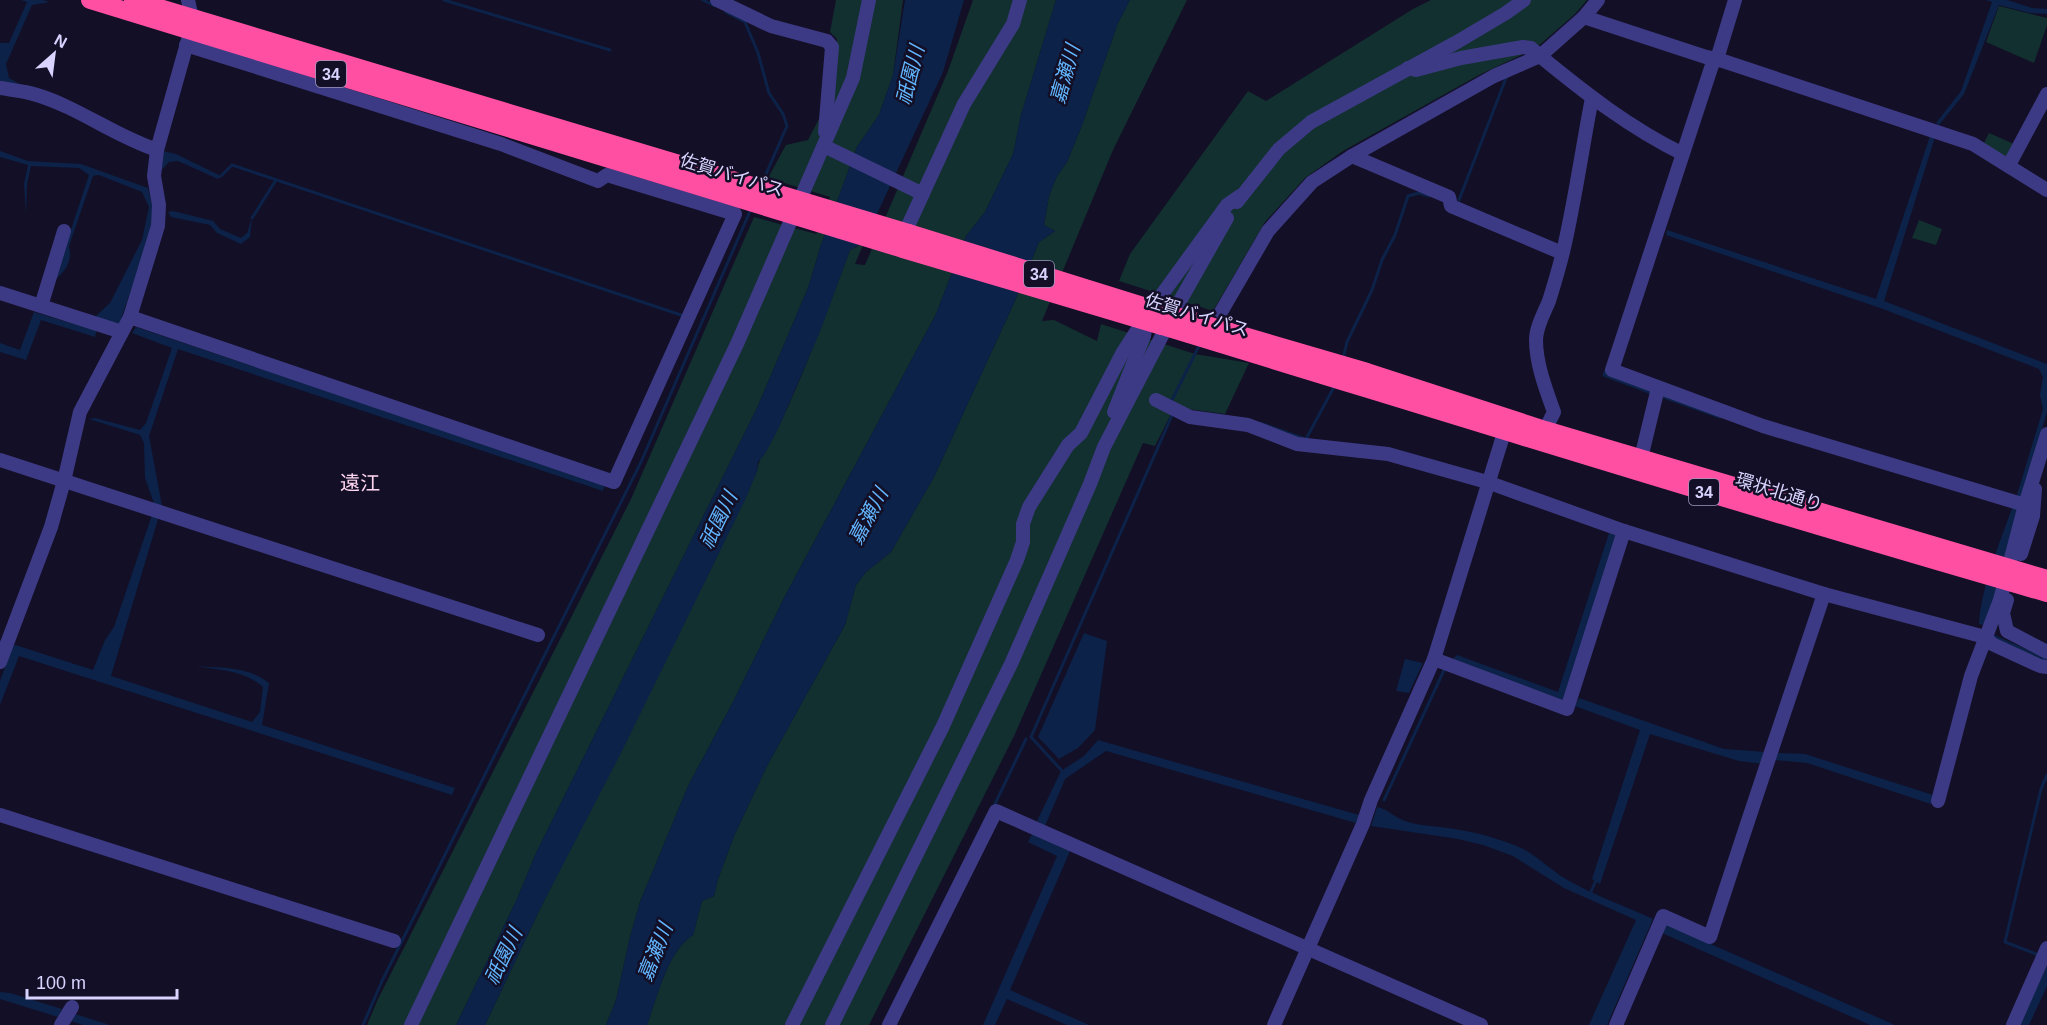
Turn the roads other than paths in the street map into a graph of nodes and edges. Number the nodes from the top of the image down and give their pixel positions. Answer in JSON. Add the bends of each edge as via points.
{"nodes":[{"id":1,"x":90,"y":0,"type":"edge"},
{"id":2,"x":133,"y":0,"type":"edge"},
{"id":3,"x":717,"y":0,"type":"edge"},
{"id":4,"x":869,"y":0,"type":"edge"},
{"id":5,"x":1020,"y":0,"type":"edge"},
{"id":6,"x":1524,"y":0,"type":"edge"},
{"id":7,"x":1599,"y":0,"type":"edge"},
{"id":8,"x":1736,"y":0,"type":"edge"},
{"id":9,"x":1584,"y":17,"type":"junction"},
{"id":10,"x":189,"y":24,"type":"edge"},
{"id":11,"x":1536,"y":52,"type":"junction"},
{"id":12,"x":1717,"y":59,"type":"junction"},
{"id":13,"x":1408,"y":68,"type":"junction"},
{"id":14,"x":0,"y":88,"type":"edge"},
{"id":15,"x":2047,"y":94,"type":"edge"},
{"id":16,"x":1592,"y":98,"type":"junction"},
{"id":17,"x":824,"y":146,"type":"junction"},
{"id":18,"x":157,"y":150,"type":"junction"},
{"id":19,"x":1679,"y":152,"type":"junction"},
{"id":20,"x":1352,"y":156,"type":"junction"},
{"id":21,"x":2009,"y":165,"type":"junction"},
{"id":22,"x":2047,"y":190,"type":"edge"},
{"id":23,"x":923,"y":194,"type":"junction"},
{"id":24,"x":1240,"y":196,"type":"junction"},
{"id":25,"x":795,"y":208,"type":"junction"},
{"id":26,"x":64,"y":231,"type":"dead end"},
{"id":27,"x":902,"y":240,"type":"junction"},
{"id":28,"x":1563,"y":253,"type":"junction"},
{"id":29,"x":0,"y":293,"type":"edge"},
{"id":30,"x":41,"y":306,"type":"junction"},
{"id":31,"x":1221,"y":312,"type":"dead end"},
{"id":32,"x":1147,"y":315,"type":"junction"},
{"id":33,"x":130,"y":317,"type":"junction"},
{"id":34,"x":1170,"y":321,"type":"junction"},
{"id":35,"x":122,"y":332,"type":"junction"},
{"id":36,"x":1364,"y":379,"type":"joint"},
{"id":37,"x":1657,"y":393,"type":"junction"},
{"id":38,"x":1156,"y":400,"type":"dead end"},
{"id":39,"x":1506,"y":425,"type":"junction"},
{"id":40,"x":1545,"y":430,"type":"junction"},
{"id":41,"x":2047,"y":434,"type":"edge"},
{"id":42,"x":1104,"y":447,"type":"junction"},
{"id":43,"x":1641,"y":458,"type":"junction"},
{"id":44,"x":0,"y":460,"type":"edge"},
{"id":45,"x":2035,"y":474,"type":"junction"},
{"id":46,"x":64,"y":481,"type":"junction"},
{"id":47,"x":1487,"y":482,"type":"junction"},
{"id":48,"x":2019,"y":503,"type":"junction"},
{"id":49,"x":1620,"y":529,"type":"junction"},
{"id":50,"x":2012,"y":568,"type":"junction"},
{"id":51,"x":2047,"y":579,"type":"edge"},
{"id":52,"x":1824,"y":594,"type":"junction"},
{"id":53,"x":2047,"y":594,"type":"edge"},
{"id":54,"x":2007,"y":600,"type":"dead end"},
{"id":55,"x":1987,"y":633,"type":"junction"},
{"id":56,"x":538,"y":635,"type":"dead end"},
{"id":57,"x":2047,"y":652,"type":"edge"},
{"id":58,"x":1,"y":658,"type":"edge"},
{"id":59,"x":1434,"y":659,"type":"junction"},
{"id":60,"x":2047,"y":667,"type":"edge"},
{"id":61,"x":1938,"y":801,"type":"dead end"},
{"id":62,"x":0,"y":814,"type":"edge"},
{"id":63,"x":394,"y":941,"type":"dead end"},
{"id":64,"x":2047,"y":948,"type":"edge"},
{"id":65,"x":1307,"y":950,"type":"junction"},
{"id":66,"x":411,"y":1025,"type":"edge"},
{"id":67,"x":792,"y":1025,"type":"edge"},
{"id":68,"x":832,"y":1025,"type":"edge"},
{"id":69,"x":889,"y":1025,"type":"edge"},
{"id":70,"x":1274,"y":1025,"type":"edge"},
{"id":71,"x":1481,"y":1025,"type":"edge"},
{"id":72,"x":1616,"y":1025,"type":"edge"},
{"id":73,"x":2013,"y":1025,"type":"edge"}],
"edges":[{"from":1,"to":10,"type":"highway","name":"佐賀バイパス","number":"34"},
{"from":2,"to":10,"type":"highway","name":"佐賀バイパス","number":"34"},
{"from":3,"to":17,"type":"street","via":[[771,26],[827,41],[832,46]]},
{"from":4,"to":17,"type":"street","via":[[853,78]]},
{"from":5,"to":23,"type":"street","via":[[1013,24],[964,104]]},
{"from":6,"to":13,"type":"street"},
{"from":7,"to":9,"type":"street"},
{"from":8,"to":12,"type":"street"},
{"from":9,"to":11,"type":"street"},
{"from":9,"to":12,"type":"street"},
{"from":10,"to":18,"type":"street"},
{"from":10,"to":25,"type":"highway","name":"佐賀バイパス","number":"34"},
{"from":10,"to":33,"type":"street","via":[[598,181],[607,175],[735,214],[614,482]]},
{"from":11,"to":13,"type":"street","via":[[1522,47],[1416,70]]},
{"from":11,"to":16,"type":"street"},
{"from":11,"to":20,"type":"street"},
{"from":12,"to":19,"type":"street"},
{"from":12,"to":21,"type":"street","via":[[1973,144]]},
{"from":13,"to":24,"type":"street","via":[[1311,122],[1279,149]]},
{"from":14,"to":18,"type":"street","via":[[36,94]]},
{"from":15,"to":21,"type":"street"},
{"from":16,"to":19,"type":"street","via":[[1647,136]]},
{"from":16,"to":28,"type":"street"},
{"from":17,"to":23,"type":"street"},
{"from":17,"to":25,"type":"street"},
{"from":18,"to":33,"type":"street","via":[[154,176],[158,226]]},
{"from":19,"to":37,"type":"street","via":[[1612,370]]},
{"from":20,"to":28,"type":"street","via":[[1449,197],[1451,206]]},
{"from":20,"to":31,"type":"street","via":[[1312,182],[1268,231]]},
{"from":21,"to":22,"type":"street"},
{"from":23,"to":27,"type":"street"},
{"from":24,"to":32,"type":"street","via":[[1227,205]]},
{"from":24,"to":34,"type":"street"},
{"from":25,"to":27,"type":"highway","name":"佐賀バイパス","number":"34"},
{"from":25,"to":66,"type":"street","via":[[737,344]]},
{"from":26,"to":30,"type":"street"},
{"from":27,"to":34,"type":"highway","name":"佐賀バイパス","number":"34","bridge":true},
{"from":28,"to":40,"type":"street","via":[[1536,333],[1544,384],[1554,411]]},
{"from":29,"to":30,"type":"street"},
{"from":30,"to":35,"type":"street"},
{"from":32,"to":42,"type":"street","via":[[1144,336]]},
{"from":32,"to":67,"type":"street","via":[[1081,433],[1068,446],[1029,507],[1017,560],[943,726]]},
{"from":33,"to":35,"type":"street"},
{"from":34,"to":36,"type":"highway","name":"佐賀バイパス","number":"34"},
{"from":34,"to":42,"type":"street"},
{"from":35,"to":46,"type":"street","via":[[80,412]]},
{"from":36,"to":39,"type":"highway","name":"環状北通り","number":"34"},
{"from":37,"to":43,"type":"street"},
{"from":37,"to":48,"type":"street"},
{"from":38,"to":47,"type":"street","via":[[1190,417],[1248,425],[1297,444],[1388,454]]},
{"from":39,"to":40,"type":"highway","name":"環状北通り","number":"34"},
{"from":39,"to":47,"type":"street"},
{"from":39,"to":50,"type":"highway","name":"環状北通り","number":"34"},
{"from":40,"to":43,"type":"highway","name":"環状北通り","number":"34"},
{"from":41,"to":45,"type":"street"},
{"from":42,"to":68,"type":"street","via":[[1011,664]]},
{"from":43,"to":50,"type":"highway","name":"環状北通り","number":"34"},
{"from":44,"to":46,"type":"street"},
{"from":45,"to":48,"type":"street"},
{"from":45,"to":50,"type":"street","via":[[2033,516]]},
{"from":46,"to":56,"type":"street"},
{"from":46,"to":58,"type":"street","via":[[51,527]]},
{"from":47,"to":49,"type":"street"},
{"from":47,"to":59,"type":"street"},
{"from":48,"to":50,"type":"street"},
{"from":49,"to":52,"type":"street"},
{"from":49,"to":59,"type":"street","via":[[1567,710]]},
{"from":50,"to":51,"type":"highway","name":"環状北通り","number":"34"},
{"from":50,"to":53,"type":"highway","name":"環状北通り","number":"34"},
{"from":50,"to":55,"type":"street"},
{"from":52,"to":55,"type":"street"},
{"from":52,"to":72,"type":"street","via":[[1710,937],[1664,916]]},
{"from":54,"to":57,"type":"street","via":[[2003,613],[2007,631]]},
{"from":55,"to":60,"type":"street","via":[[1992,644]]},
{"from":55,"to":61,"type":"street","via":[[1971,676]]},
{"from":59,"to":65,"type":"street"},
{"from":62,"to":63,"type":"street"},
{"from":64,"to":73,"type":"street"},
{"from":65,"to":69,"type":"street","via":[[996,811]]},
{"from":65,"to":70,"type":"street"},
{"from":65,"to":71,"type":"street"}]}
